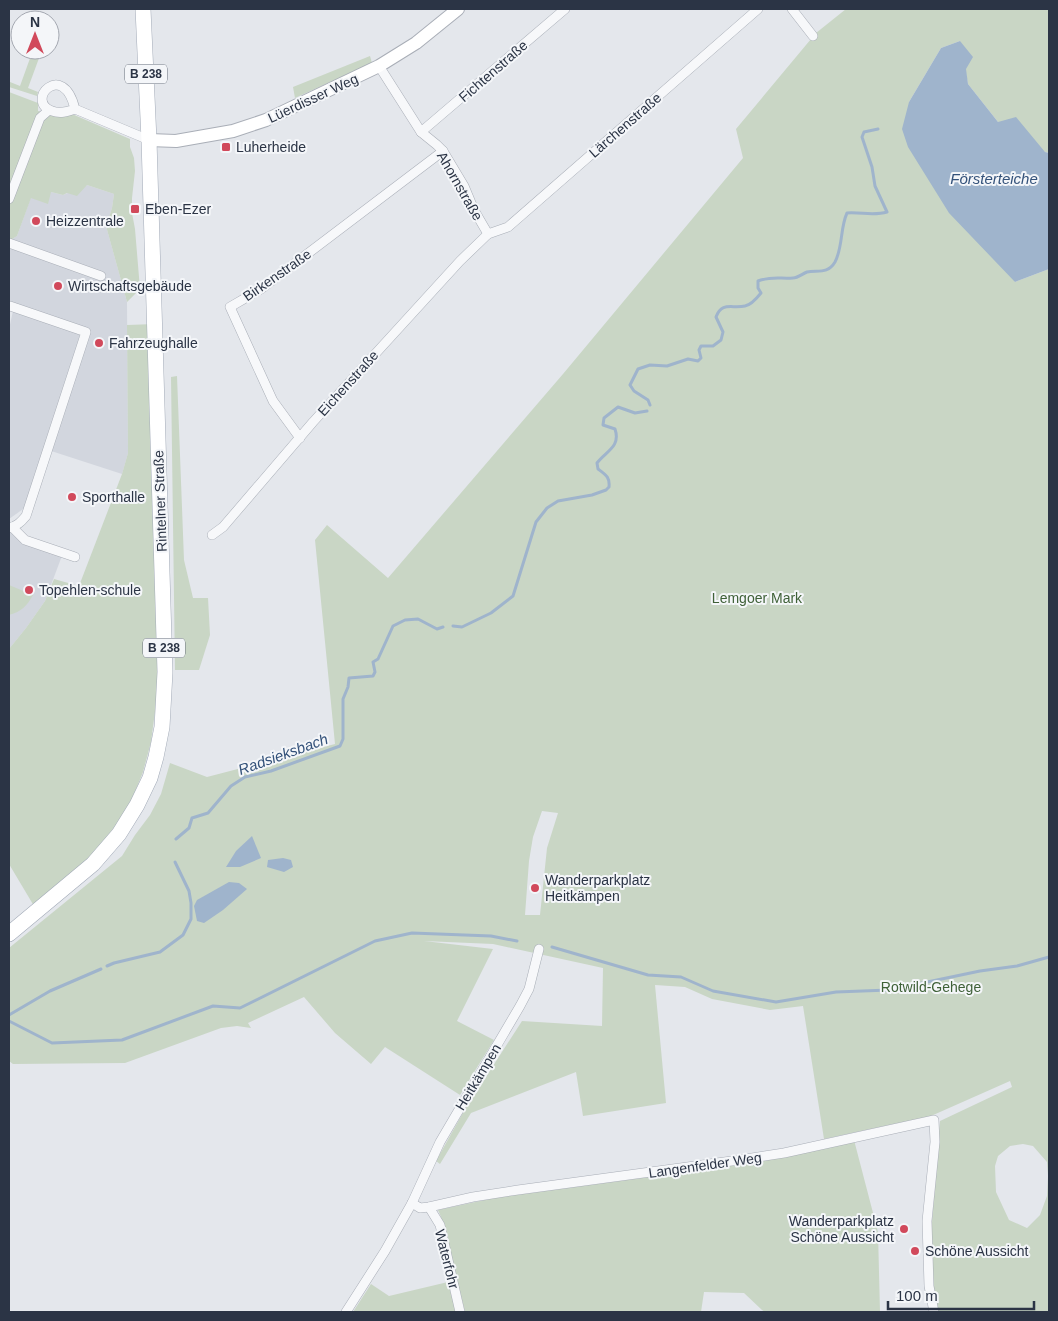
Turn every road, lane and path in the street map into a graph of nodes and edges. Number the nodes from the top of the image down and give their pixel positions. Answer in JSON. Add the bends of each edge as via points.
{"nodes":[{"id":1,"x":143,"y":9,"type":"edge"},
{"id":2,"x":458,"y":9,"type":"edge"},
{"id":3,"x":565,"y":9,"type":"edge"},
{"id":4,"x":758,"y":9,"type":"edge"},
{"id":5,"x":792,"y":9,"type":"edge"},
{"id":6,"x":813,"y":36,"type":"dead end"},
{"id":7,"x":379,"y":66,"type":"junction"},
{"id":8,"x":75,"y":109,"type":"junction"},
{"id":9,"x":49,"y":110,"type":"junction"},
{"id":10,"x":421,"y":132,"type":"junction"},
{"id":11,"x":149,"y":140,"type":"junction"},
{"id":12,"x":443,"y":152,"type":"junction"},
{"id":13,"x":9,"y":199,"type":"edge"},
{"id":14,"x":488,"y":234,"type":"junction"},
{"id":15,"x":9,"y":243,"type":"edge"},
{"id":16,"x":101,"y":276,"type":"dead end"},
{"id":17,"x":9,"y":307,"type":"edge"},
{"id":18,"x":300,"y":438,"type":"junction"},
{"id":19,"x":10,"y":527,"type":"edge"},
{"id":20,"x":212,"y":535,"type":"dead end"},
{"id":21,"x":75,"y":557,"type":"dead end"},
{"id":22,"x":9,"y":934,"type":"edge"},
{"id":23,"x":539,"y":949,"type":"dead end"},
{"id":24,"x":412,"y":1203,"type":"junction"},
{"id":25,"x":429,"y":1208,"type":"junction"},
{"id":26,"x":346,"y":1312,"type":"edge"},
{"id":27,"x":460,"y":1312,"type":"edge"},
{"id":28,"x":934,"y":1312,"type":"edge"}],
"edges":[{"from":1,"to":11,"type":"main road","name":"Rintelner Straße","number":"B 238"},
{"from":2,"to":7,"type":"main road","name":"Lüerdisser Weg","via":[[416,43]]},
{"from":3,"to":10,"type":"street","name":"Fichtenstraße"},
{"from":4,"to":14,"type":"street","name":"Lärchenstraße","via":[[508,227]]},
{"from":5,"to":6,"type":"street"},
{"from":7,"to":10,"type":"street","name":"Ahornstraße"},
{"from":7,"to":11,"type":"main road","name":"Lüerdisser Weg","via":[[266,120],[233,131],[176,141]]},
{"from":8,"to":9,"type":"street","via":[[58,113]]},
{"from":8,"to":9,"type":"street","via":[[68,91],[54,84],[42,97]]},
{"from":8,"to":11,"type":"street"},
{"from":9,"to":13,"type":"street","via":[[40,118]]},
{"from":10,"to":12,"type":"street","name":"Ahornstraße"},
{"from":11,"to":22,"type":"main road","name":"Rintelner Straße","number":"B 238","via":[[165,672],[162,727],[150,778],[119,834],[93,864]]},
{"from":12,"to":14,"type":"street","name":"Ahornstraße"},
{"from":12,"to":18,"type":"street","name":"Birkenstraße","via":[[261,289],[230,307],[273,401]]},
{"from":14,"to":18,"type":"street","name":"Eichenstraße"},
{"from":15,"to":16,"type":"street"},
{"from":17,"to":19,"type":"street","via":[[86,332],[26,516]]},
{"from":18,"to":20,"type":"street","name":"Eichenstraße"},
{"from":19,"to":21,"type":"street","via":[[25,540]]},
{"from":23,"to":24,"type":"street","name":"Heitkämpen","via":[[524,998],[440,1142]]},
{"from":24,"to":25,"type":"street","via":[[420,1208]]},
{"from":24,"to":26,"type":"street"},
{"from":25,"to":27,"type":"street","name":"Waterfohr","via":[[440,1225]]},
{"from":25,"to":28,"type":"street","name":"Langenfelder Weg","via":[[473,1197],[740,1160],[934,1120],[936,1142],[927,1221],[929,1286]]}]}
